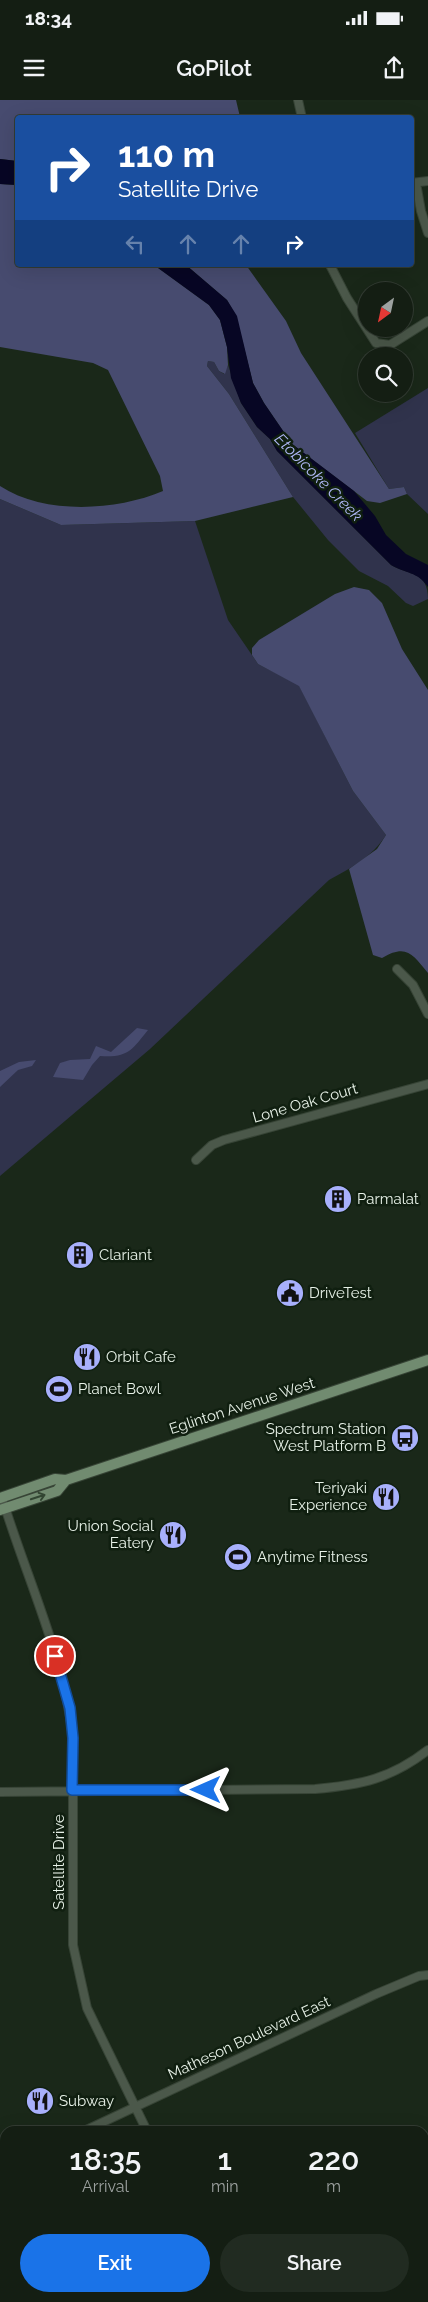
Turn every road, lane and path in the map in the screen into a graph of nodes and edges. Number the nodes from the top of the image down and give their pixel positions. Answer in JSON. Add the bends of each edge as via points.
{"nodes":[{"id":1,"x":298,"y":100,"type":"edge"},
{"id":2,"x":301,"y":115,"type":"edge"},
{"id":3,"x":428,"y":181,"type":"edge"},
{"id":4,"x":414,"y":183,"type":"edge"},
{"id":5,"x":428,"y":233,"type":"edge"},
{"id":6,"x":331,"y":267,"type":"edge"},
{"id":7,"x":428,"y":321,"type":"edge"},
{"id":8,"x":397,"y":969,"type":"dead end"},
{"id":9,"x":428,"y":1014,"type":"edge"},
{"id":10,"x":428,"y":1084,"type":"edge"},
{"id":11,"x":196,"y":1160,"type":"dead end"},
{"id":12,"x":428,"y":1360,"type":"edge"},
{"id":13,"x":66,"y":1480,"type":"junction"},
{"id":14,"x":1,"y":1498,"type":"edge"},
{"id":15,"x":3,"y":1509,"type":"edge"},
{"id":16,"x":428,"y":1750,"type":"edge"},
{"id":17,"x":72,"y":1790,"type":"junction"},
{"id":18,"x":0,"y":1792,"type":"edge"},
{"id":19,"x":428,"y":1975,"type":"edge"},
{"id":20,"x":136,"y":2107,"type":"junction"},
{"id":21,"x":95,"y":2126,"type":"edge"},
{"id":22,"x":145,"y":2126,"type":"edge"}],
"edges":[{"from":1,"to":2,"type":"street"},
{"from":3,"to":4,"type":"street"},
{"from":4,"to":5,"type":"street"},
{"from":6,"to":7,"type":"street","via":[[376,344],[390,346]]},
{"from":8,"to":9,"type":"street","via":[[413,985]]},
{"from":10,"to":11,"type":"street","name":"Lone Oak Court","via":[[224,1140],[212,1145]]},
{"from":12,"to":13,"type":"main road","name":"Eglinton Avenue West"},
{"from":13,"to":14,"type":"main road","name":"Eglinton Avenue West","via":[[56,1480]]},
{"from":15,"to":13,"type":"main road","name":"Eglinton Avenue West","one_way":true,"via":[[57,1491]]},
{"from":14,"to":15,"type":"street","name":"Satellite Drive"},
{"from":15,"to":17,"type":"street","name":"Satellite Drive","via":[[70,1708]]},
{"from":16,"to":17,"type":"street","via":[[413,1762],[378,1779],[351,1786]]},
{"from":17,"to":18,"type":"street"},
{"from":17,"to":20,"type":"street","name":"Satellite Drive","via":[[74,1945],[78,1971],[88,2008]]},
{"from":19,"to":20,"type":"street","name":"Matheson Boulevard East","via":[[376,1994]]},
{"from":20,"to":21,"type":"street","name":"Matheson Boulevard East"},
{"from":20,"to":22,"type":"street","name":"Satellite Drive"}]}
